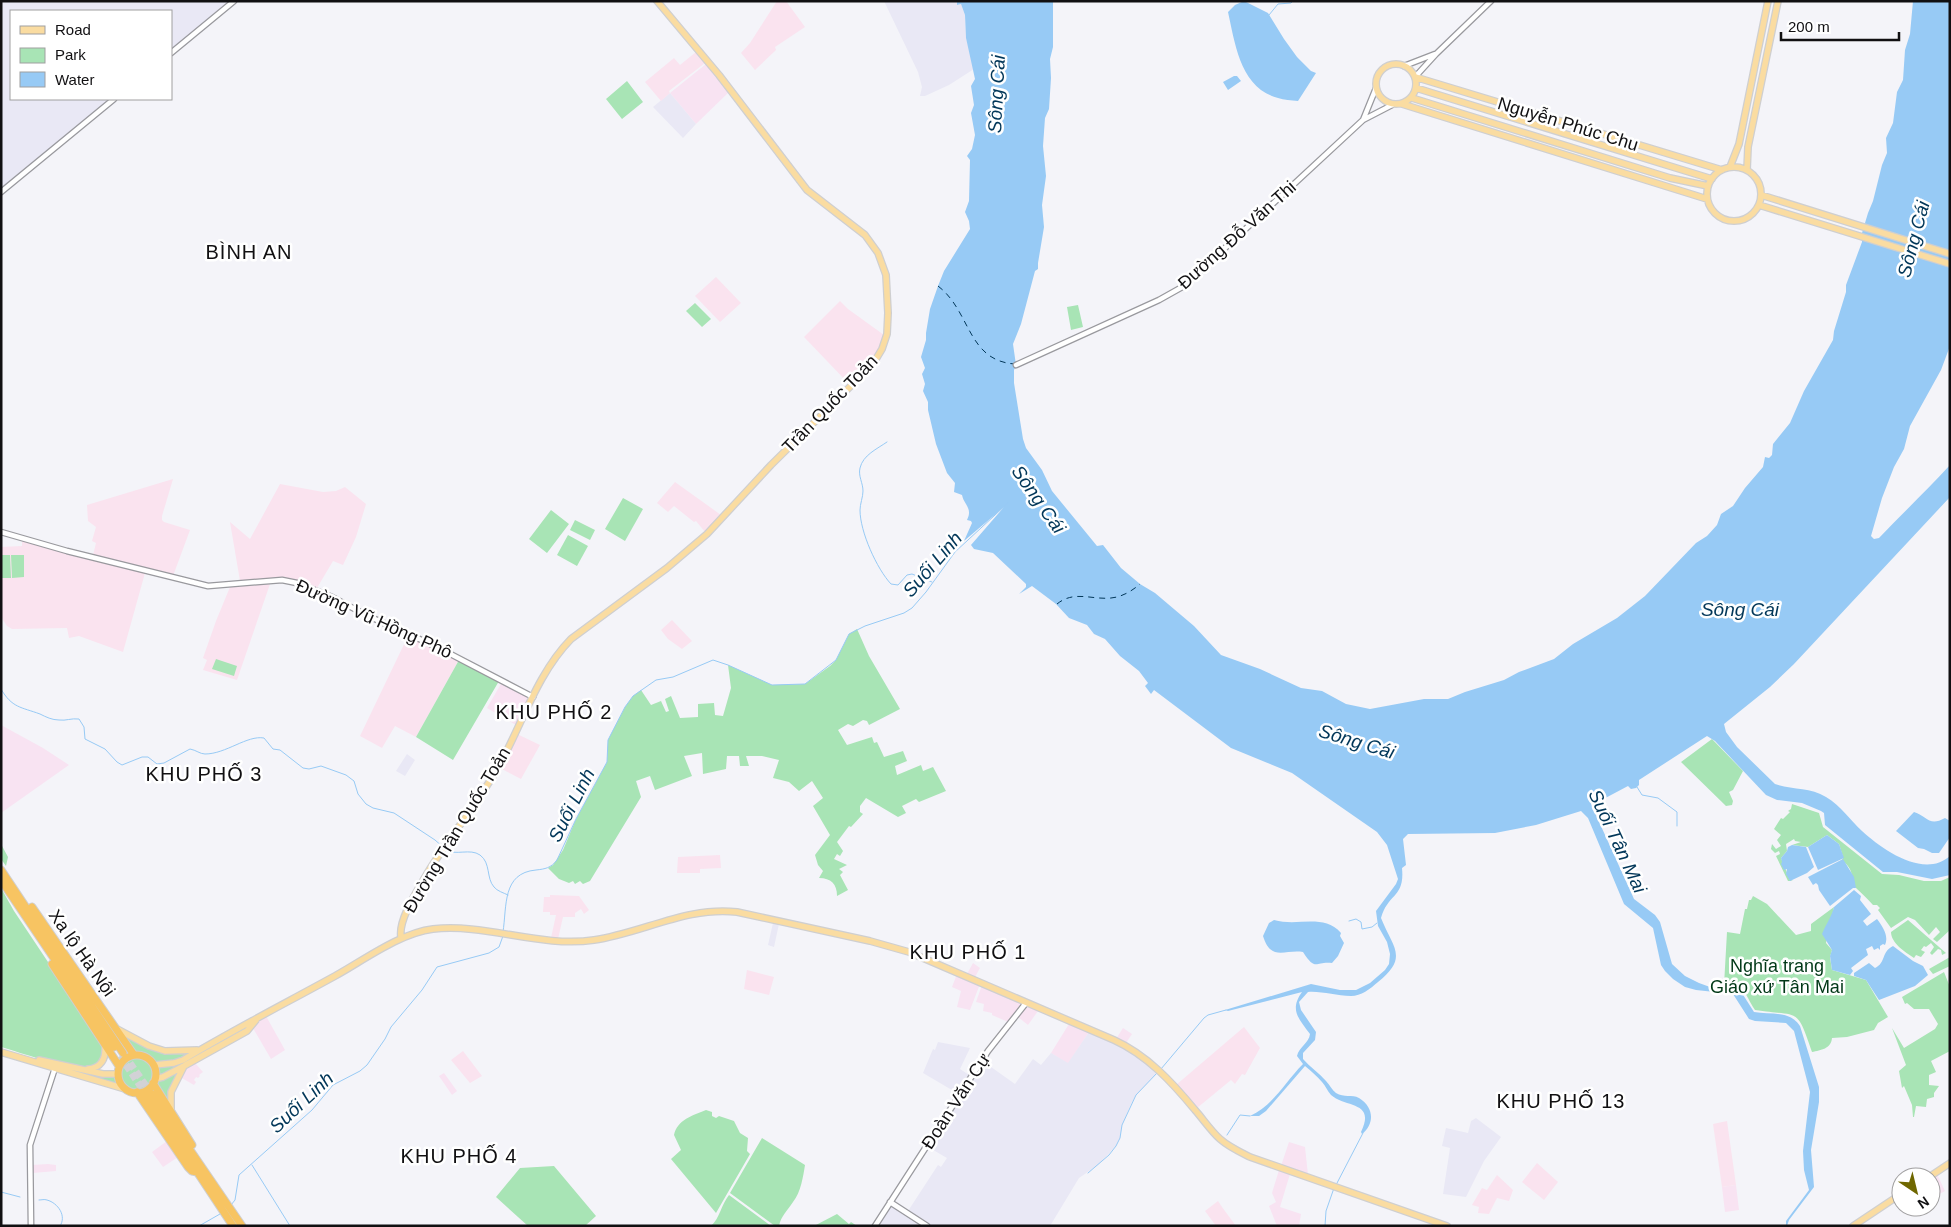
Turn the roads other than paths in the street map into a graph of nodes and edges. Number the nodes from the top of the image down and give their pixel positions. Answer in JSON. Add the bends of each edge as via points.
{"nodes":[{"id":1,"x":234,"y":1,"type":"edge"},
{"id":2,"x":657,"y":1,"type":"edge"},
{"id":3,"x":1492,"y":1,"type":"edge"},
{"id":4,"x":1768,"y":1,"type":"edge"},
{"id":5,"x":1778,"y":1,"type":"edge"},
{"id":6,"x":172,"y":52,"type":"edge"},
{"id":7,"x":1436,"y":54,"type":"junction"},
{"id":8,"x":1404,"y":66,"type":"junction"},
{"id":9,"x":1415,"y":77,"type":"junction"},
{"id":10,"x":1376,"y":88,"type":"junction"},
{"id":11,"x":1416,"y":88,"type":"junction"},
{"id":12,"x":1412,"y":98,"type":"junction"},
{"id":13,"x":113,"y":100,"type":"edge"},
{"id":14,"x":1402,"y":104,"type":"junction"},
{"id":15,"x":1392,"y":105,"type":"junction"},
{"id":16,"x":1363,"y":120,"type":"junction"},
{"id":17,"x":1730,"y":167,"type":"junction"},
{"id":18,"x":1722,"y":170,"type":"junction"},
{"id":19,"x":1747,"y":170,"type":"junction"},
{"id":20,"x":1712,"y":179,"type":"junction"},
{"id":21,"x":1708,"y":186,"type":"junction"},
{"id":22,"x":1,"y":192,"type":"edge"},
{"id":23,"x":1761,"y":195,"type":"junction"},
{"id":24,"x":1707,"y":199,"type":"junction"},
{"id":25,"x":1759,"y":205,"type":"junction"},
{"id":26,"x":1950,"y":254,"type":"edge"},
{"id":27,"x":1950,"y":264,"type":"edge"},
{"id":28,"x":1016,"y":364,"type":"dead end"},
{"id":29,"x":1,"y":532,"type":"edge"},
{"id":30,"x":533,"y":697,"type":"junction"},
{"id":31,"x":1,"y":870,"type":"edge"},
{"id":32,"x":1,"y":880,"type":"edge"},
{"id":33,"x":12,"y":890,"type":"junction"},
{"id":34,"x":401,"y":938,"type":"junction"},
{"id":35,"x":1026,"y":1003,"type":"junction"},
{"id":36,"x":256,"y":1020,"type":"junction"},
{"id":37,"x":116,"y":1028,"type":"junction"},
{"id":38,"x":105,"y":1044,"type":"junction"},
{"id":39,"x":198,"y":1050,"type":"junction"},
{"id":40,"x":1,"y":1051,"type":"edge"},
{"id":41,"x":122,"y":1055,"type":"tunnel mouth"},
{"id":42,"x":134,"y":1055,"type":"junction"},
{"id":43,"x":154,"y":1065,"type":"junction"},
{"id":44,"x":56,"y":1066,"type":"junction"},
{"id":45,"x":119,"y":1066,"type":"junction"},
{"id":46,"x":184,"y":1066,"type":"junction"},
{"id":47,"x":83,"y":1069,"type":"junction"},
{"id":48,"x":118,"y":1074,"type":"junction"},
{"id":49,"x":154,"y":1081,"type":"junction"},
{"id":50,"x":125,"y":1089,"type":"junction"},
{"id":51,"x":137,"y":1092,"type":"junction"},
{"id":52,"x":149,"y":1095,"type":"tunnel mouth"},
{"id":53,"x":172,"y":1113,"type":"junction"},
{"id":54,"x":200,"y":1170,"type":"junction"},
{"id":55,"x":1891,"y":1201,"type":"edge"},
{"id":56,"x":890,"y":1202,"type":"junction"},
{"id":57,"x":232,"y":1217,"type":"junction"},
{"id":58,"x":31,"y":1226,"type":"edge"},
{"id":59,"x":233,"y":1226,"type":"edge"},
{"id":60,"x":242,"y":1226,"type":"edge"},
{"id":61,"x":875,"y":1226,"type":"edge"},
{"id":62,"x":927,"y":1226,"type":"edge"},
{"id":63,"x":1447,"y":1226,"type":"edge"},
{"id":64,"x":1853,"y":1226,"type":"edge"}],
"edges":[{"from":1,"to":6,"type":"street"},
{"from":2,"to":30,"type":"main road","name":"Trần Quốc Toản","via":[[719,75],[807,190],[865,236],[878,253],[886,275],[887,334],[872,364],[707,534],[562,648]]},
{"from":3,"to":7,"type":"street"},
{"from":4,"to":17,"type":"main road","via":[[1739,144]]},
{"from":5,"to":19,"type":"main road","via":[[1748,147]]},
{"from":7,"to":8,"type":"street"},
{"from":7,"to":9,"type":"street"},
{"from":8,"to":9,"type":"main road"},
{"from":8,"to":10,"type":"main road","via":[[1396,64],[1384,68],[1376,79]]},
{"from":9,"to":11,"type":"main road"},
{"from":9,"to":18,"type":"main road","name":"Nguyễn Phúc Chu"},
{"from":10,"to":15,"type":"main road","via":[[1381,98]]},
{"from":10,"to":16,"type":"street","name":"Đường Đỗ Văn Thi"},
{"from":11,"to":12,"type":"main road"},
{"from":11,"to":20,"type":"main road","name":"Nguyễn Phúc Chu"},
{"from":12,"to":14,"type":"main road"},
{"from":12,"to":21,"type":"main road","name":"Nguyễn Phúc Chu","via":[[1670,178]]},
{"from":13,"to":22,"type":"street"},
{"from":14,"to":15,"type":"main road"},
{"from":14,"to":24,"type":"main road","name":"Nguyễn Phúc Chu"},
{"from":15,"to":16,"type":"street","name":"Đường Đỗ Văn Thi"},
{"from":16,"to":28,"type":"street","name":"Đường Đỗ Văn Thi","via":[[1184,286],[1144,308]]},
{"from":17,"to":18,"type":"main road"},
{"from":17,"to":19,"type":"main road"},
{"from":18,"to":20,"type":"main road"},
{"from":19,"to":23,"type":"main road","via":[[1758,180]]},
{"from":20,"to":21,"type":"main road"},
{"from":21,"to":24,"type":"main road"},
{"from":23,"to":25,"type":"main road"},
{"from":23,"to":26,"type":"main road"},
{"from":24,"to":25,"type":"main road","via":[[1714,213],[1732,221],[1748,217]]},
{"from":25,"to":27,"type":"main road"},
{"from":29,"to":30,"type":"street","name":"Đường Vũ Hồng Phô","via":[[196,584],[208,586],[282,580],[297,583],[437,647]]},
{"from":30,"to":34,"type":"main road","name":"Đường Trần Quốc Toản","via":[[500,764],[410,903]]},
{"from":31,"to":33,"type":"highway","name":"Xa lộ Hà Nội"},
{"from":32,"to":33,"type":"highway","name":"Xa lộ Hà Nội"},
{"from":33,"to":37,"type":"highway","name":"Xa lộ Hà Nội","via":[[24,896]]},
{"from":33,"to":38,"type":"highway","name":"Xa lộ Hà Nội","via":[[9,897],[15,907]]},
{"from":33,"to":41,"type":"highway"},
{"from":34,"to":35,"type":"main road","via":[[437,928],[573,942],[618,935],[720,910],[753,914],[909,952]]},
{"from":34,"to":36,"type":"main road"},
{"from":35,"to":56,"type":"street","name":"Đoàn Văn Cự","via":[[988,1051]]},
{"from":35,"to":63,"type":"main road","via":[[1133,1049],[1159,1071],[1220,1139],[1250,1157]]},
{"from":36,"to":39,"type":"main road"},
{"from":36,"to":46,"type":"main road","via":[[247,1031]]},
{"from":37,"to":39,"type":"main road","via":[[144,1044],[165,1051]]},
{"from":37,"to":42,"type":"highway","name":"Xa lộ Hà Nội"},
{"from":38,"to":45,"type":"highway","name":"Xa lộ Hà Nội"},
{"from":38,"to":47,"type":"main road","via":[[106,1054],[101,1064]]},
{"from":39,"to":43,"type":"main road","via":[[180,1061]]},
{"from":40,"to":44,"type":"main road"},
{"from":42,"to":43,"type":"highway","via":[[146,1057]]},
{"from":42,"to":45,"type":"highway"},
{"from":43,"to":49,"type":"highway"},
{"from":44,"to":47,"type":"main road"},
{"from":44,"to":50,"type":"main road"},
{"from":44,"to":58,"type":"street","via":[[30,1145]]},
{"from":45,"to":48,"type":"highway"},
{"from":46,"to":49,"type":"main road"},
{"from":46,"to":53,"type":"main road","via":[[171,1092]]},
{"from":47,"to":48,"type":"main road"},
{"from":48,"to":50,"type":"highway"},
{"from":49,"to":51,"type":"highway","via":[[146,1090]]},
{"from":49,"to":53,"type":"highway"},
{"from":50,"to":51,"type":"highway"},
{"from":51,"to":54,"type":"highway","via":[[188,1167]]},
{"from":52,"to":54,"type":"highway"},
{"from":53,"to":54,"type":"highway","via":[[198,1156]]},
{"from":54,"to":57,"type":"highway"},
{"from":55,"to":64,"type":"main road"},
{"from":56,"to":61,"type":"street","name":"Đoàn Văn Cự"},
{"from":56,"to":62,"type":"street"},
{"from":57,"to":59,"type":"highway"},
{"from":57,"to":60,"type":"highway"}]}
